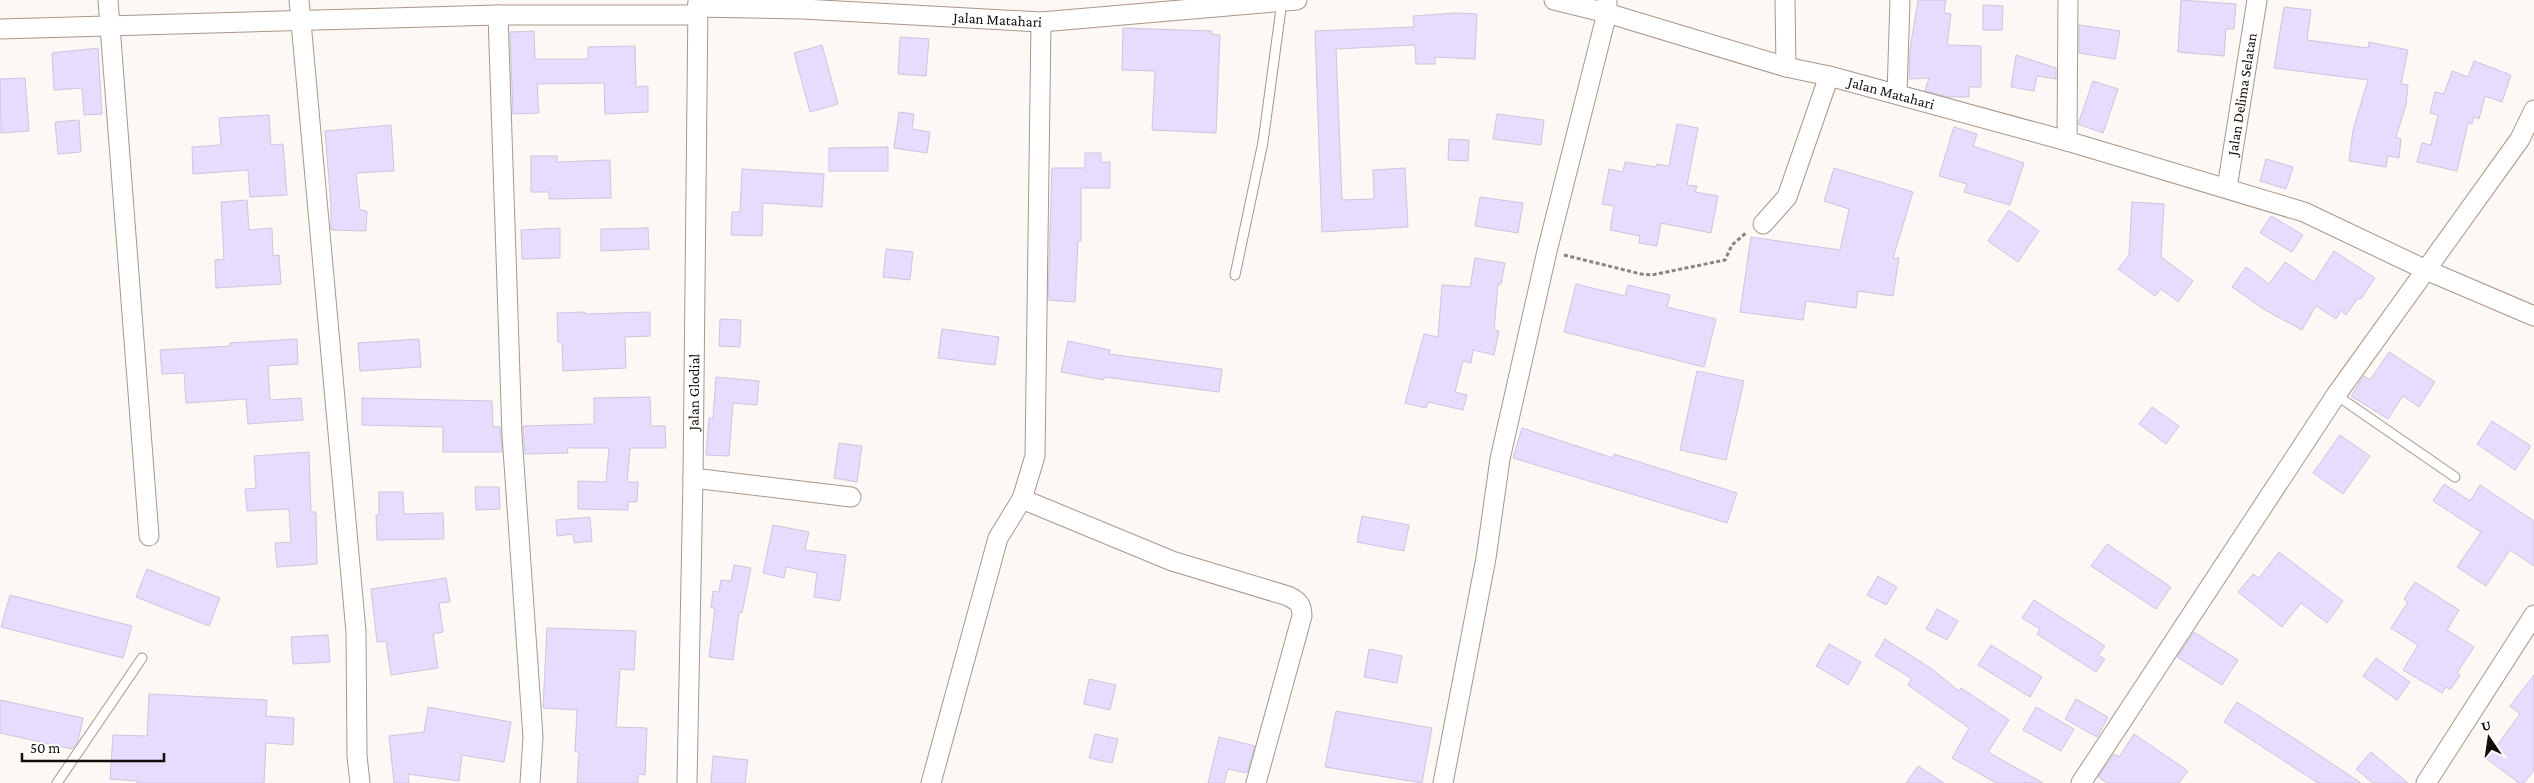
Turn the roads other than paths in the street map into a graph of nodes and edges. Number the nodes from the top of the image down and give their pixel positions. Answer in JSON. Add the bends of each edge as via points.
{"nodes":[{"id":1,"x":108,"y":0,"type":"edge"},
{"id":2,"x":299,"y":0,"type":"edge"},
{"id":3,"x":1287,"y":0,"type":"edge"},
{"id":4,"x":1554,"y":0,"type":"edge"},
{"id":5,"x":1785,"y":0,"type":"edge"},
{"id":6,"x":1900,"y":0,"type":"edge"},
{"id":7,"x":2068,"y":0,"type":"edge"},
{"id":8,"x":2256,"y":0,"type":"edge"},
{"id":9,"x":1607,"y":6,"type":"edge"},
{"id":10,"x":697,"y":7,"type":"edge"},
{"id":11,"x":498,"y":16,"type":"junction"},
{"id":12,"x":301,"y":21,"type":"junction"},
{"id":13,"x":1041,"y":22,"type":"junction"},
{"id":14,"x":110,"y":25,"type":"junction"},
{"id":15,"x":0,"y":29,"type":"edge"},
{"id":16,"x":1786,"y":67,"type":"junction"},
{"id":17,"x":1829,"y":76,"type":"junction"},
{"id":18,"x":1897,"y":94,"type":"junction"},
{"id":19,"x":2534,"y":110,"type":"edge"},
{"id":20,"x":2066,"y":141,"type":"junction"},
{"id":21,"x":2227,"y":188,"type":"junction"},
{"id":22,"x":1763,"y":224,"type":"road end"},
{"id":23,"x":2426,"y":270,"type":"junction"},
{"id":24,"x":1235,"y":275,"type":"dead end"},
{"id":25,"x":2534,"y":316,"type":"edge"},
{"id":26,"x":2336,"y":395,"type":"junction"},
{"id":27,"x":2455,"y":477,"type":"dead end"},
{"id":28,"x":693,"y":478,"type":"junction"},
{"id":29,"x":851,"y":497,"type":"dead end"},
{"id":30,"x":1022,"y":499,"type":"junction"},
{"id":31,"x":149,"y":536,"type":"dead end"},
{"id":32,"x":2534,"y":615,"type":"edge"},
{"id":33,"x":142,"y":658,"type":"dead end"},
{"id":34,"x":57,"y":783,"type":"edge"},
{"id":35,"x":360,"y":783,"type":"edge"},
{"id":36,"x":530,"y":783,"type":"edge"},
{"id":37,"x":687,"y":783,"type":"edge"},
{"id":38,"x":931,"y":783,"type":"edge"},
{"id":39,"x":1256,"y":783,"type":"edge"},
{"id":40,"x":1443,"y":783,"type":"edge"},
{"id":41,"x":2081,"y":783,"type":"edge"},
{"id":42,"x":2426,"y":783,"type":"edge"}],
"edges":[{"from":1,"to":14,"type":"street"},
{"from":2,"to":12,"type":"street"},
{"from":3,"to":13,"type":"street","name":"Jalan Matahari"},
{"from":3,"to":24,"type":"lane","via":[[1263,142]]},
{"from":4,"to":9,"type":"street","name":"Jalan Matahari"},
{"from":5,"to":16,"type":"street"},
{"from":6,"to":18,"type":"street"},
{"from":7,"to":20,"type":"street"},
{"from":8,"to":21,"type":"street","name":"Jalan Delima Selatan"},
{"from":9,"to":16,"type":"street","name":"Jalan Matahari"},
{"from":9,"to":40,"type":"street","via":[[1546,251],[1500,459],[1486,558]]},
{"from":10,"to":11,"type":"street","name":"Jalan Matahari"},
{"from":10,"to":13,"type":"street","name":"Jalan Matahari","via":[[803,9]]},
{"from":10,"to":28,"type":"street","name":"Jalan Glodial"},
{"from":11,"to":12,"type":"street","name":"Jalan Matahari"},
{"from":11,"to":36,"type":"street","via":[[512,435],[533,738]]},
{"from":12,"to":14,"type":"street","name":"Jalan Matahari"},
{"from":12,"to":35,"type":"street","via":[[356,622]]},
{"from":13,"to":30,"type":"street","via":[[1035,456]]},
{"from":14,"to":15,"type":"street","name":"Jalan Matahari"},
{"from":14,"to":31,"type":"street"},
{"from":16,"to":17,"type":"street","name":"Jalan Matahari"},
{"from":17,"to":18,"type":"street","name":"Jalan Matahari"},
{"from":17,"to":22,"type":"street","via":[[1787,196]]},
{"from":18,"to":20,"type":"street","name":"Jalan Matahari"},
{"from":19,"to":23,"type":"street","via":[[2520,139]]},
{"from":20,"to":21,"type":"street","name":"Jalan Matahari"},
{"from":21,"to":23,"type":"street","name":"Jalan Matahari","via":[[2304,212]]},
{"from":23,"to":25,"type":"street","name":"Jalan Matahari"},
{"from":23,"to":26,"type":"street"},
{"from":26,"to":27,"type":"lane"},
{"from":26,"to":41,"type":"street"},
{"from":28,"to":29,"type":"street"},
{"from":28,"to":37,"type":"street","name":"Jalan Glodial"},
{"from":30,"to":38,"type":"street","via":[[998,538]]},
{"from":30,"to":39,"type":"street","via":[[1172,561],[1298,601],[1302,616]]},
{"from":32,"to":42,"type":"street"},
{"from":33,"to":34,"type":"lane"}]}
